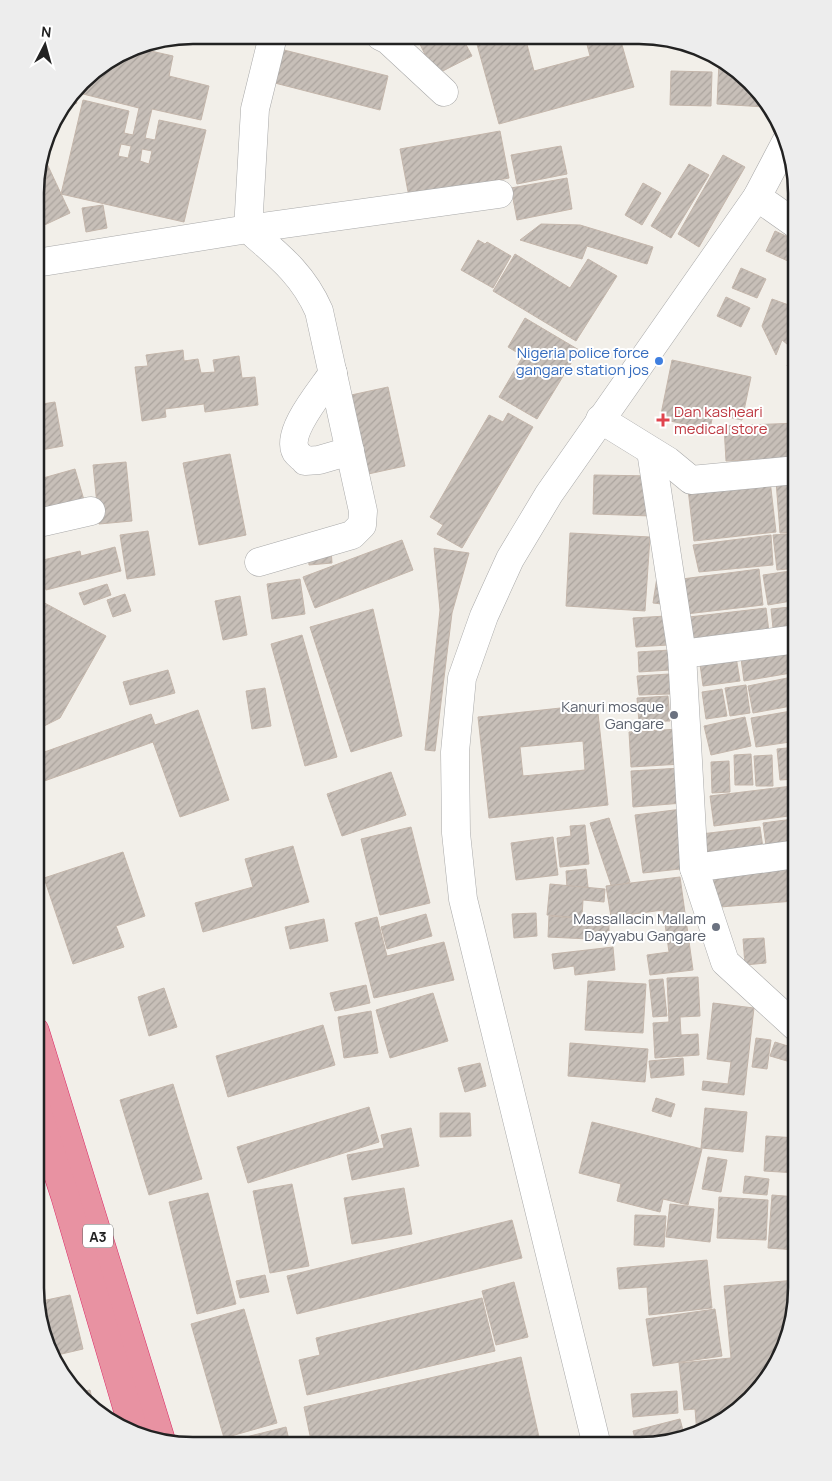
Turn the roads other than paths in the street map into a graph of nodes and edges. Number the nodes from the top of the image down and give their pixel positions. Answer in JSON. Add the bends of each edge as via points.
{"nodes":[{"id":1,"x":271,"y":44,"type":"edge"},
{"id":2,"x":392,"y":44,"type":"edge"},
{"id":3,"x":444,"y":92,"type":"dead end"},
{"id":4,"x":782,"y":150,"type":"edge"},
{"id":5,"x":499,"y":194,"type":"dead end"},
{"id":6,"x":756,"y":197,"type":"junction"},
{"id":7,"x":788,"y":219,"type":"edge"},
{"id":8,"x":248,"y":229,"type":"junction"},
{"id":9,"x":44,"y":262,"type":"edge"},
{"id":10,"x":333,"y":373,"type":"junction"},
{"id":11,"x":600,"y":419,"type":"junction"},
{"id":12,"x":350,"y":451,"type":"junction"},
{"id":13,"x":651,"y":451,"type":"junction"},
{"id":14,"x":788,"y":471,"type":"edge"},
{"id":15,"x":91,"y":511,"type":"dead end"},
{"id":16,"x":44,"y":522,"type":"edge"},
{"id":17,"x":259,"y":562,"type":"dead end"},
{"id":18,"x":788,"y":640,"type":"edge"},
{"id":19,"x":682,"y":654,"type":"junction"},
{"id":20,"x":788,"y":855,"type":"edge"},
{"id":21,"x":694,"y":868,"type":"junction"},
{"id":22,"x":788,"y":1020,"type":"edge"},
{"id":23,"x":44,"y":1061,"type":"edge"},
{"id":24,"x":44,"y":1132,"type":"edge"},
{"id":25,"x":132,"y":1424,"type":"edge"},
{"id":26,"x":160,"y":1433,"type":"edge"},
{"id":27,"x":595,"y":1437,"type":"edge"}],
"edges":[{"from":1,"to":8,"type":"street","via":[[255,109]]},
{"from":2,"to":3,"type":"street"},
{"from":4,"to":6,"type":"street"},
{"from":5,"to":8,"type":"street"},
{"from":6,"to":7,"type":"street"},
{"from":6,"to":11,"type":"street"},
{"from":8,"to":9,"type":"street"},
{"from":8,"to":10,"type":"street","via":[[296,271],[310,290],[319,311]]},
{"from":10,"to":12,"type":"street"},
{"from":10,"to":12,"type":"street","via":[[297,426],[296,452],[305,460],[312,460]]},
{"from":11,"to":13,"type":"street"},
{"from":11,"to":27,"type":"street","via":[[510,559],[484,616],[462,678],[455,752],[456,833],[463,899]]},
{"from":12,"to":17,"type":"street","via":[[363,511],[362,525],[352,535]]},
{"from":13,"to":14,"type":"street","via":[[691,480]]},
{"from":13,"to":19,"type":"street"},
{"from":15,"to":16,"type":"street"},
{"from":18,"to":19,"type":"street"},
{"from":19,"to":21,"type":"street"},
{"from":20,"to":21,"type":"street"},
{"from":21,"to":22,"type":"street","via":[[725,962]]},
{"from":23,"to":26,"type":"highway","number":"A3"},
{"from":24,"to":25,"type":"highway","number":"A3"}]}
